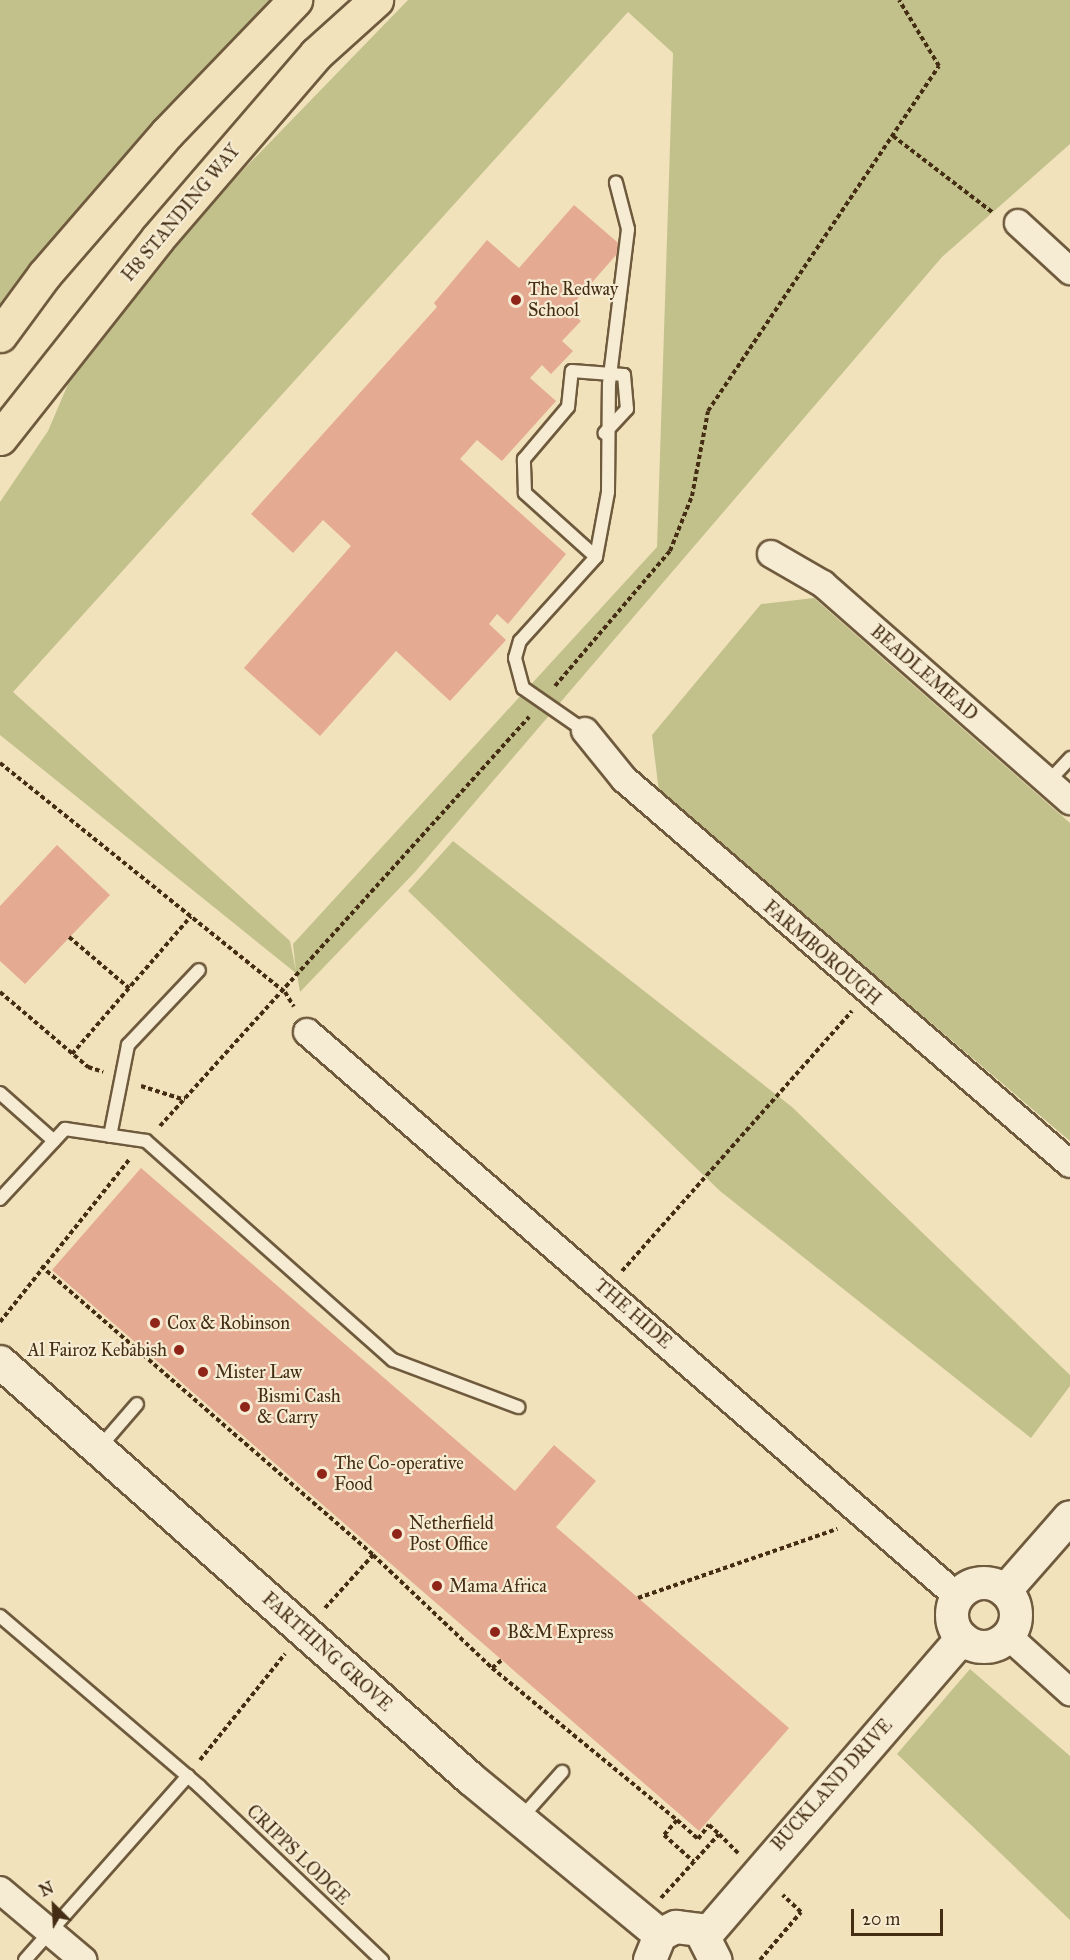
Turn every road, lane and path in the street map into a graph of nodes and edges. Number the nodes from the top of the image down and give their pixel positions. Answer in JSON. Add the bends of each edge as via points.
{"nodes":[{"id":1,"x":296,"y":0,"type":"edge"},
{"id":2,"x":376,"y":0,"type":"edge"},
{"id":3,"x":893,"y":136,"type":"dead end"},
{"id":4,"x":616,"y":183,"type":"dead end"},
{"id":5,"x":1018,"y":223,"type":"joint"},
{"id":6,"x":1070,"y":271,"type":"edge"},
{"id":7,"x":0,"y":335,"type":"edge"},
{"id":8,"x":610,"y":371,"type":"junction"},
{"id":9,"x":605,"y":433,"type":"junction"},
{"id":10,"x":0,"y":438,"type":"edge"},
{"id":11,"x":771,"y":554,"type":"dead end"},
{"id":12,"x":596,"y":557,"type":"junction"},
{"id":13,"x":585,"y":731,"type":"joint"},
{"id":14,"x":1070,"y":758,"type":"edge"},
{"id":15,"x":0,"y":764,"type":"edge"},
{"id":16,"x":1048,"y":782,"type":"junction"},
{"id":17,"x":1070,"y":801,"type":"edge"},
{"id":18,"x":191,"y":916,"type":"junction"},
{"id":19,"x":69,"y":937,"type":"dead end"},
{"id":20,"x":199,"y":970,"type":"dead end"},
{"id":21,"x":129,"y":988,"type":"junction"},
{"id":22,"x":0,"y":992,"type":"edge"},
{"id":23,"x":285,"y":992,"type":"dead end"},
{"id":24,"x":869,"y":993,"type":"junction"},
{"id":25,"x":307,"y":1032,"type":"dead end"},
{"id":26,"x":72,"y":1054,"type":"junction"},
{"id":27,"x":121,"y":1080,"type":"junction"},
{"id":28,"x":0,"y":1093,"type":"edge"},
{"id":29,"x":185,"y":1100,"type":"dead end"},
{"id":30,"x":110,"y":1136,"type":"junction"},
{"id":31,"x":54,"y":1140,"type":"junction"},
{"id":32,"x":146,"y":1141,"type":"junction"},
{"id":33,"x":1070,"y":1164,"type":"edge"},
{"id":34,"x":0,"y":1199,"type":"edge"},
{"id":35,"x":41,"y":1266,"type":"junction"},
{"id":36,"x":605,"y":1290,"type":"junction"},
{"id":37,"x":0,"y":1322,"type":"edge"},
{"id":38,"x":0,"y":1362,"type":"edge"},
{"id":39,"x":137,"y":1404,"type":"dead end"},
{"id":40,"x":518,"y":1407,"type":"dead end"},
{"id":41,"x":98,"y":1450,"type":"junction"},
{"id":42,"x":1070,"y":1517,"type":"edge"},
{"id":43,"x":868,"y":1518,"type":"junction"},
{"id":44,"x":373,"y":1555,"type":"junction"},
{"id":45,"x":1005,"y":1591,"type":"junction"},
{"id":46,"x":958,"y":1597,"type":"junction"},
{"id":47,"x":638,"y":1598,"type":"dead end"},
{"id":48,"x":0,"y":1616,"type":"edge"},
{"id":49,"x":304,"y":1631,"type":"junction"},
{"id":50,"x":1008,"y":1636,"type":"junction"},
{"id":51,"x":962,"y":1638,"type":"junction"},
{"id":52,"x":502,"y":1660,"type":"dead end"},
{"id":53,"x":492,"y":1668,"type":"junction"},
{"id":54,"x":1070,"y":1692,"type":"edge"},
{"id":55,"x":562,"y":1772,"type":"dead end"},
{"id":56,"x":189,"y":1776,"type":"junction"},
{"id":57,"x":199,"y":1786,"type":"junction"},
{"id":58,"x":519,"y":1820,"type":"junction"},
{"id":59,"x":677,"y":1820,"type":"junction"},
{"id":60,"x":718,"y":1834,"type":"junction"},
{"id":61,"x":694,"y":1862,"type":"junction"},
{"id":62,"x":756,"y":1871,"type":"junction"},
{"id":63,"x":0,"y":1890,"type":"edge"},
{"id":64,"x":50,"y":1931,"type":"junction"},
{"id":65,"x":651,"y":1938,"type":"edge"},
{"id":66,"x":711,"y":1947,"type":"edge"},
{"id":67,"x":25,"y":1960,"type":"edge"},
{"id":68,"x":83,"y":1960,"type":"edge"},
{"id":69,"x":382,"y":1960,"type":"edge"},
{"id":70,"x":760,"y":1960,"type":"edge"}],
"edges":[{"from":1,"to":7,"type":"highway","via":[[166,133],[44,275]]},
{"from":2,"to":10,"type":"highway","name":"H8 STANDING WAY","via":[[316,54],[157,239]]},
{"from":3,"to":5,"type":"path","via":[[1005,222]]},
{"from":4,"to":8,"type":"lane","via":[[628,229]]},
{"from":5,"to":6,"type":"street"},
{"from":8,"to":9,"type":"lane"},
{"from":8,"to":9,"type":"lane","via":[[624,375],[628,398],[627,409]]},
{"from":8,"to":12,"type":"lane","via":[[572,370],[568,407],[524,459],[525,493]]},
{"from":9,"to":12,"type":"lane","via":[[608,492]]},
{"from":11,"to":16,"type":"street","name":"BEADLEMEAD","via":[[823,584]]},
{"from":12,"to":13,"type":"lane","via":[[520,641],[515,658],[523,688]]},
{"from":13,"to":24,"type":"street","name":"FARMBOROUGH","via":[[624,779]]},
{"from":14,"to":16,"type":"lane"},
{"from":15,"to":18,"type":"path"},
{"from":16,"to":17,"type":"street","name":"BEADLEMEAD"},
{"from":18,"to":21,"type":"path"},
{"from":18,"to":23,"type":"path"},
{"from":19,"to":21,"type":"path"},
{"from":20,"to":27,"type":"lane","via":[[128,1045]]},
{"from":21,"to":26,"type":"path"},
{"from":22,"to":26,"type":"path"},
{"from":24,"to":33,"type":"street","name":"FARMBOROUGH"},
{"from":24,"to":36,"type":"path"},
{"from":25,"to":36,"type":"street","name":"THE HIDE"},
{"from":26,"to":27,"type":"path"},
{"from":27,"to":29,"type":"path"},
{"from":27,"to":30,"type":"lane"},
{"from":28,"to":31,"type":"lane"},
{"from":30,"to":31,"type":"lane","via":[[65,1130]]},
{"from":30,"to":32,"type":"lane"},
{"from":31,"to":34,"type":"lane"},
{"from":32,"to":35,"type":"path"},
{"from":32,"to":40,"type":"lane","via":[[393,1360]]},
{"from":35,"to":37,"type":"path"},
{"from":35,"to":44,"type":"path"},
{"from":36,"to":43,"type":"street","name":"THE HIDE"},
{"from":38,"to":41,"type":"street","name":"FARTHING GROVE"},
{"from":39,"to":41,"type":"lane"},
{"from":41,"to":49,"type":"street","name":"FARTHING GROVE"},
{"from":42,"to":45,"type":"street"},
{"from":43,"to":46,"type":"street","name":"THE HIDE"},
{"from":43,"to":47,"type":"path"},
{"from":44,"to":49,"type":"path"},
{"from":44,"to":53,"type":"path"},
{"from":45,"to":46,"type":"street","via":[[986,1584]]},
{"from":45,"to":50,"type":"street","via":[[1016,1618]]},
{"from":46,"to":51,"type":"street","via":[[953,1623]]},
{"from":48,"to":56,"type":"lane","name":"CRIPPS LODGE"},
{"from":49,"to":57,"type":"path","via":[[201,1754]]},
{"from":49,"to":58,"type":"street","name":"FARTHING GROVE"},
{"from":50,"to":51,"type":"street","via":[[991,1647]]},
{"from":50,"to":54,"type":"street"},
{"from":51,"to":62,"type":"street","name":"BUCKLAND DRIVE"},
{"from":52,"to":53,"type":"path"},
{"from":53,"to":59,"type":"path"},
{"from":55,"to":58,"type":"lane"},
{"from":56,"to":57,"type":"lane","name":"CRIPPS LODGE"},
{"from":56,"to":64,"type":"lane"},
{"from":57,"to":69,"type":"lane","name":"CRIPPS LODGE"},
{"from":58,"to":65,"type":"street","name":"FARTHING GROVE"},
{"from":59,"to":60,"type":"path","via":[[698,1839],[710,1825]]},
{"from":59,"to":61,"type":"path","via":[[664,1835]]},
{"from":60,"to":61,"type":"path"},
{"from":60,"to":62,"type":"path"},
{"from":61,"to":65,"type":"path"},
{"from":62,"to":66,"type":"street","name":"BUCKLAND DRIVE"},
{"from":62,"to":70,"type":"path","via":[[801,1912]]},
{"from":63,"to":64,"type":"street"},
{"from":64,"to":67,"type":"lane"},
{"from":64,"to":68,"type":"street"},
{"from":65,"to":66,"type":"street","via":[[676,1927]]}]}
